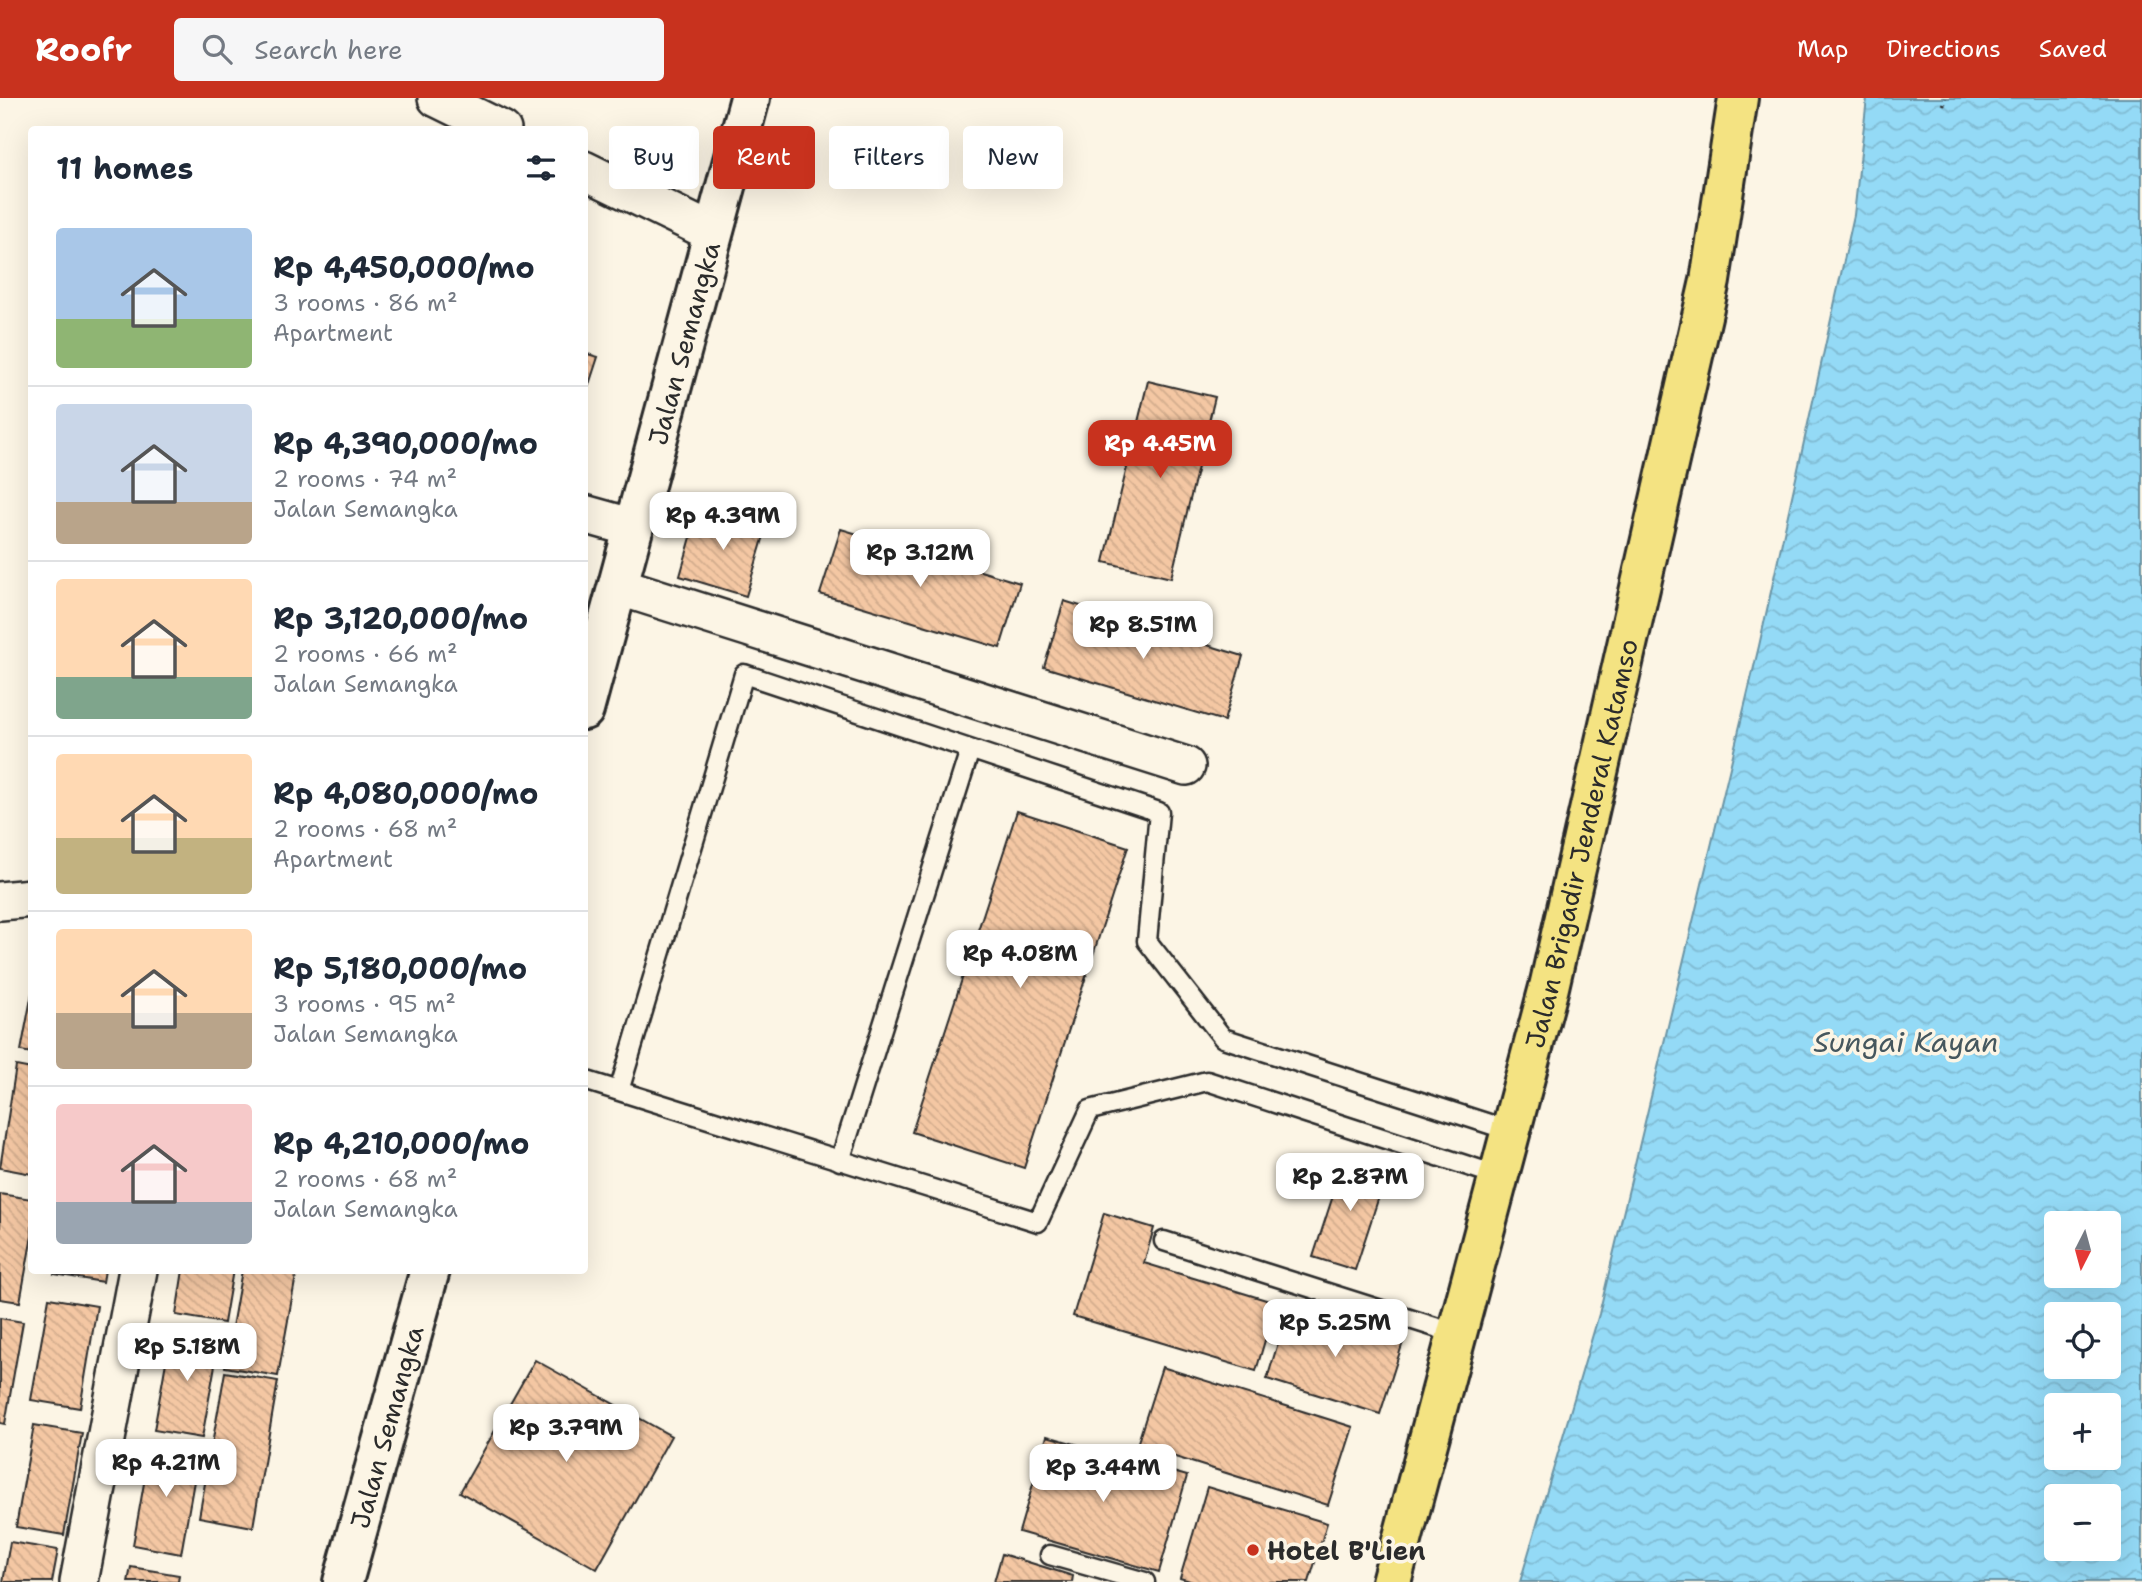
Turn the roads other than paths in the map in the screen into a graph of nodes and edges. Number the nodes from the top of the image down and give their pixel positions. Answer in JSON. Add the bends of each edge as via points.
{"nodes":[{"id":1,"x":437,"y":98,"type":"edge"},
{"id":2,"x":750,"y":98,"type":"edge"},
{"id":3,"x":1738,"y":98,"type":"edge"},
{"id":4,"x":494,"y":126,"type":"edge"},
{"id":5,"x":588,"y":172,"type":"edge"},
{"id":6,"x":713,"y":233,"type":"junction"},
{"id":7,"x":588,"y":515,"type":"edge"},
{"id":8,"x":634,"y":528,"type":"junction"},
{"id":9,"x":618,"y":586,"type":"junction"},
{"id":10,"x":588,"y":695,"type":"edge"},
{"id":11,"x":970,"y":750,"type":"junction"},
{"id":12,"x":1186,"y":766,"type":"dead end"},
{"id":13,"x":28,"y":898,"type":"edge"},
{"id":14,"x":0,"y":902,"type":"edge"},
{"id":15,"x":588,"y":1081,"type":"edge"},
{"id":16,"x":619,"y":1091,"type":"junction"},
{"id":17,"x":1511,"y":1131,"type":"junction"},
{"id":18,"x":840,"y":1161,"type":"junction"},
{"id":19,"x":1499,"y":1176,"type":"junction"},
{"id":20,"x":1164,"y":1241,"type":"dead end"},
{"id":21,"x":137,"y":1274,"type":"edge"},
{"id":22,"x":429,"y":1274,"type":"edge"},
{"id":23,"x":1457,"y":1334,"type":"junction"},
{"id":24,"x":1050,"y":1555,"type":"dead end"},
{"id":25,"x":79,"y":1582,"type":"edge"},
{"id":26,"x":343,"y":1582,"type":"edge"},
{"id":27,"x":1145,"y":1582,"type":"edge"},
{"id":28,"x":1391,"y":1582,"type":"edge"}],
"edges":[{"from":1,"to":4,"type":"street"},
{"from":2,"to":6,"type":"street","name":"Jalan Semangka"},
{"from":3,"to":17,"type":"highway","name":"Jalan Brigadir Jenderal Katamso","via":[[1710,281],[1549,987]]},
{"from":5,"to":6,"type":"street"},
{"from":6,"to":8,"type":"street","name":"Jalan Semangka"},
{"from":7,"to":8,"type":"street"},
{"from":8,"to":9,"type":"street","name":"Jalan Semangka"},
{"from":9,"to":10,"type":"street","name":"Jalan Semangka"},
{"from":9,"to":12,"type":"street"},
{"from":11,"to":16,"type":"lane","via":[[744,674]]},
{"from":11,"to":17,"type":"lane","via":[[1159,812],[1147,941],[1223,1038]]},
{"from":11,"to":18,"type":"lane"},
{"from":13,"to":14,"type":"street"},
{"from":15,"to":16,"type":"lane"},
{"from":16,"to":18,"type":"lane"},
{"from":17,"to":19,"type":"highway","name":"Jalan Brigadir Jenderal Katamso"},
{"from":18,"to":19,"type":"lane","via":[[1038,1222],[1090,1110],[1206,1081]]},
{"from":19,"to":23,"type":"highway","name":"Jalan Brigadir Jenderal Katamso"},
{"from":20,"to":23,"type":"lane"},
{"from":21,"to":25,"type":"street"},
{"from":22,"to":26,"type":"street","name":"Jalan Semangka"},
{"from":23,"to":28,"type":"highway","name":"Jalan Brigadir Jenderal Katamso"},
{"from":24,"to":27,"type":"lane"}]}
